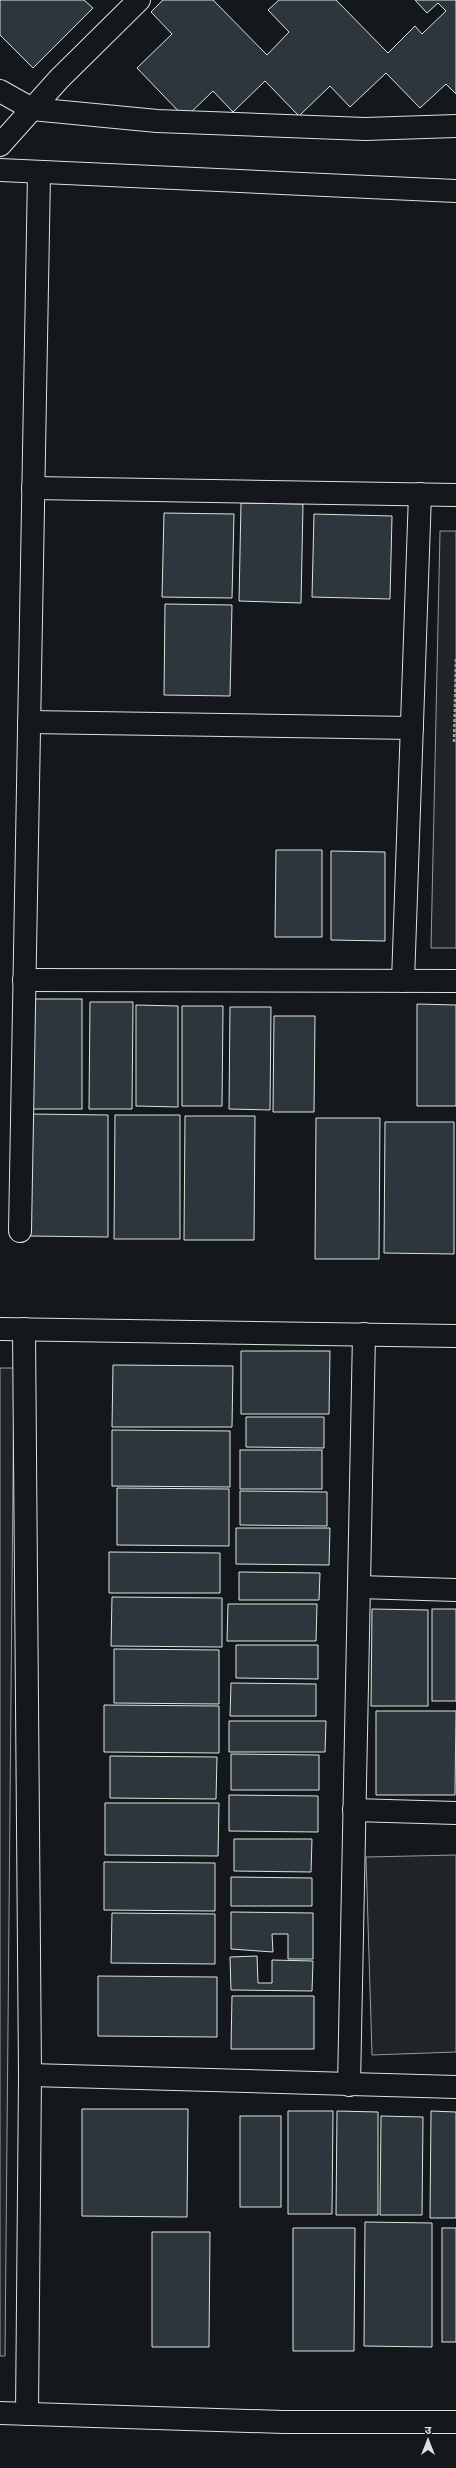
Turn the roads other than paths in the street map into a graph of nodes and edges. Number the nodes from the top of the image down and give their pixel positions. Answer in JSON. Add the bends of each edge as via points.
{"nodes":[{"id":1,"x":139,"y":0,"type":"edge"},
{"id":2,"x":0,"y":91,"type":"edge"},
{"id":3,"x":32,"y":109,"type":"junction"},
{"id":4,"x":456,"y":126,"type":"edge"},
{"id":5,"x":0,"y":145,"type":"edge"},
{"id":6,"x":0,"y":170,"type":"edge"},
{"id":7,"x":39,"y":174,"type":"junction"},
{"id":8,"x":456,"y":191,"type":"edge"},
{"id":9,"x":33,"y":488,"type":"junction"},
{"id":10,"x":420,"y":494,"type":"junction"},
{"id":11,"x":456,"y":495,"type":"edge"},
{"id":12,"x":29,"y":722,"type":"junction"},
{"id":13,"x":412,"y":728,"type":"junction"},
{"id":14,"x":24,"y":980,"type":"junction"},
{"id":15,"x":402,"y":981,"type":"junction"},
{"id":16,"x":456,"y":981,"type":"edge"},
{"id":17,"x":20,"y":1231,"type":"dead end"},
{"id":18,"x":0,"y":1329,"type":"edge"},
{"id":19,"x":24,"y":1329,"type":"junction"},
{"id":20,"x":364,"y":1334,"type":"junction"},
{"id":21,"x":456,"y":1336,"type":"edge"},
{"id":22,"x":360,"y":1587,"type":"junction"},
{"id":23,"x":456,"y":1590,"type":"edge"},
{"id":24,"x":354,"y":1810,"type":"junction"},
{"id":25,"x":456,"y":1812,"type":"edge"},
{"id":26,"x":30,"y":2075,"type":"junction"},
{"id":27,"x":349,"y":2084,"type":"junction"},
{"id":28,"x":456,"y":2087,"type":"edge"},
{"id":29,"x":0,"y":2413,"type":"edge"},
{"id":30,"x":27,"y":2414,"type":"junction"},
{"id":31,"x":456,"y":2422,"type":"edge"}],
"edges":[{"from":1,"to":3,"type":"street"},
{"from":2,"to":3,"type":"street"},
{"from":3,"to":4,"type":"street","via":[[158,121],[365,129]]},
{"from":3,"to":5,"type":"street"},
{"from":6,"to":7,"type":"street"},
{"from":7,"to":8,"type":"street"},
{"from":7,"to":9,"type":"street"},
{"from":9,"to":10,"type":"street"},
{"from":9,"to":12,"type":"street"},
{"from":10,"to":11,"type":"street"},
{"from":10,"to":13,"type":"street"},
{"from":12,"to":13,"type":"street"},
{"from":12,"to":14,"type":"street"},
{"from":13,"to":15,"type":"street"},
{"from":14,"to":15,"type":"street"},
{"from":14,"to":17,"type":"street"},
{"from":15,"to":16,"type":"street"},
{"from":18,"to":19,"type":"street"},
{"from":19,"to":20,"type":"street"},
{"from":19,"to":26,"type":"street"},
{"from":20,"to":21,"type":"street"},
{"from":20,"to":22,"type":"street"},
{"from":22,"to":23,"type":"street"},
{"from":22,"to":24,"type":"street"},
{"from":24,"to":25,"type":"street"},
{"from":24,"to":27,"type":"street"},
{"from":26,"to":27,"type":"street"},
{"from":26,"to":30,"type":"street"},
{"from":27,"to":28,"type":"street"},
{"from":29,"to":30,"type":"street"},
{"from":30,"to":31,"type":"street","via":[[283,2422]]}]}
